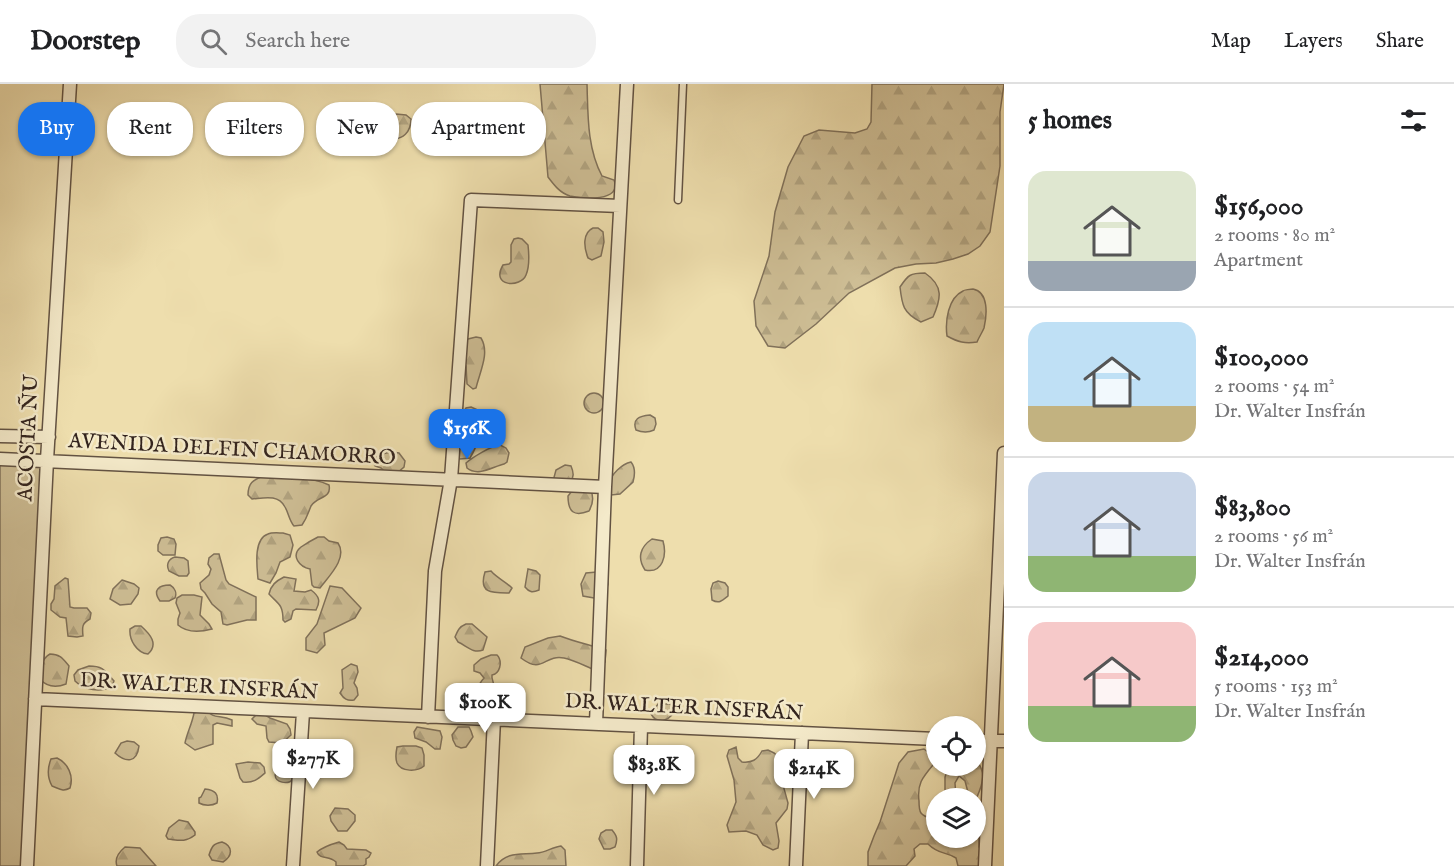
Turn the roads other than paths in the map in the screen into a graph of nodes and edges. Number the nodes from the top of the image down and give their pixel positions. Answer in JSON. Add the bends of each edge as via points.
{"nodes":[{"id":1,"x":70,"y":84,"type":"edge"},
{"id":2,"x":627,"y":84,"type":"edge"},
{"id":3,"x":682,"y":84,"type":"edge"},
{"id":4,"x":678,"y":200,"type":"dead end"},
{"id":5,"x":620,"y":206,"type":"junction"},
{"id":6,"x":0,"y":436,"type":"edge"},
{"id":7,"x":49,"y":437,"type":"junction"},
{"id":8,"x":1004,"y":453,"type":"edge"},
{"id":9,"x":0,"y":459,"type":"edge"},
{"id":10,"x":47,"y":460,"type":"junction"},
{"id":11,"x":451,"y":480,"type":"junction"},
{"id":12,"x":605,"y":487,"type":"junction"},
{"id":13,"x":35,"y":699,"type":"junction"},
{"id":14,"x":303,"y":712,"type":"junction"},
{"id":15,"x":428,"y":717,"type":"junction"},
{"id":16,"x":494,"y":719,"type":"junction"},
{"id":17,"x":596,"y":724,"type":"junction"},
{"id":18,"x":641,"y":726,"type":"junction"},
{"id":19,"x":802,"y":733,"type":"junction"},
{"id":20,"x":926,"y":739,"type":"edge"},
{"id":21,"x":986,"y":741,"type":"edge"},
{"id":22,"x":990,"y":741,"type":"junction"},
{"id":23,"x":1004,"y":741,"type":"edge"},
{"id":24,"x":1004,"y":752,"type":"edge"},
{"id":25,"x":27,"y":866,"type":"edge"},
{"id":26,"x":293,"y":866,"type":"edge"},
{"id":27,"x":487,"y":866,"type":"edge"},
{"id":28,"x":637,"y":866,"type":"edge"},
{"id":29,"x":796,"y":866,"type":"edge"},
{"id":30,"x":985,"y":866,"type":"edge"}],
"edges":[{"from":1,"to":7,"type":"street","name":"ACOSTA ÑU"},
{"from":2,"to":5,"type":"street"},
{"from":3,"to":4,"type":"lane"},
{"from":5,"to":11,"type":"street","via":[[471,200]]},
{"from":5,"to":12,"type":"street"},
{"from":6,"to":7,"type":"street","name":"AVENIDA DELFIN CHAMORRO"},
{"from":7,"to":10,"type":"street","name":"ACOSTA ÑU"},
{"from":8,"to":22,"type":"street"},
{"from":9,"to":10,"type":"street","name":"AVENIDA DELFIN CHAMORRO"},
{"from":10,"to":11,"type":"street","name":"AVENIDA DELFIN CHAMORRO"},
{"from":10,"to":13,"type":"street","name":"ACOSTA ÑU"},
{"from":11,"to":12,"type":"street","name":"AVENIDA DELFIN CHAMORRO"},
{"from":11,"to":15,"type":"street","via":[[435,571]]},
{"from":12,"to":17,"type":"street"},
{"from":13,"to":14,"type":"street","name":"DR. WALTER INSFRÁN"},
{"from":13,"to":25,"type":"street","name":"ACOSTA ÑU"},
{"from":14,"to":15,"type":"street","name":"DR. WALTER INSFRÁN"},
{"from":14,"to":26,"type":"street"},
{"from":15,"to":16,"type":"street","name":"DR. WALTER INSFRÁN"},
{"from":16,"to":17,"type":"street","name":"DR. WALTER INSFRÁN"},
{"from":16,"to":27,"type":"street"},
{"from":17,"to":18,"type":"street","name":"DR. WALTER INSFRÁN"},
{"from":18,"to":19,"type":"street","name":"DR. WALTER INSFRÁN"},
{"from":18,"to":28,"type":"street"},
{"from":19,"to":20,"type":"street","name":"DR. WALTER INSFRÁN"},
{"from":19,"to":29,"type":"street"},
{"from":21,"to":22,"type":"street"},
{"from":22,"to":23,"type":"street"},
{"from":22,"to":24,"type":"street"},
{"from":22,"to":30,"type":"street"}]}
